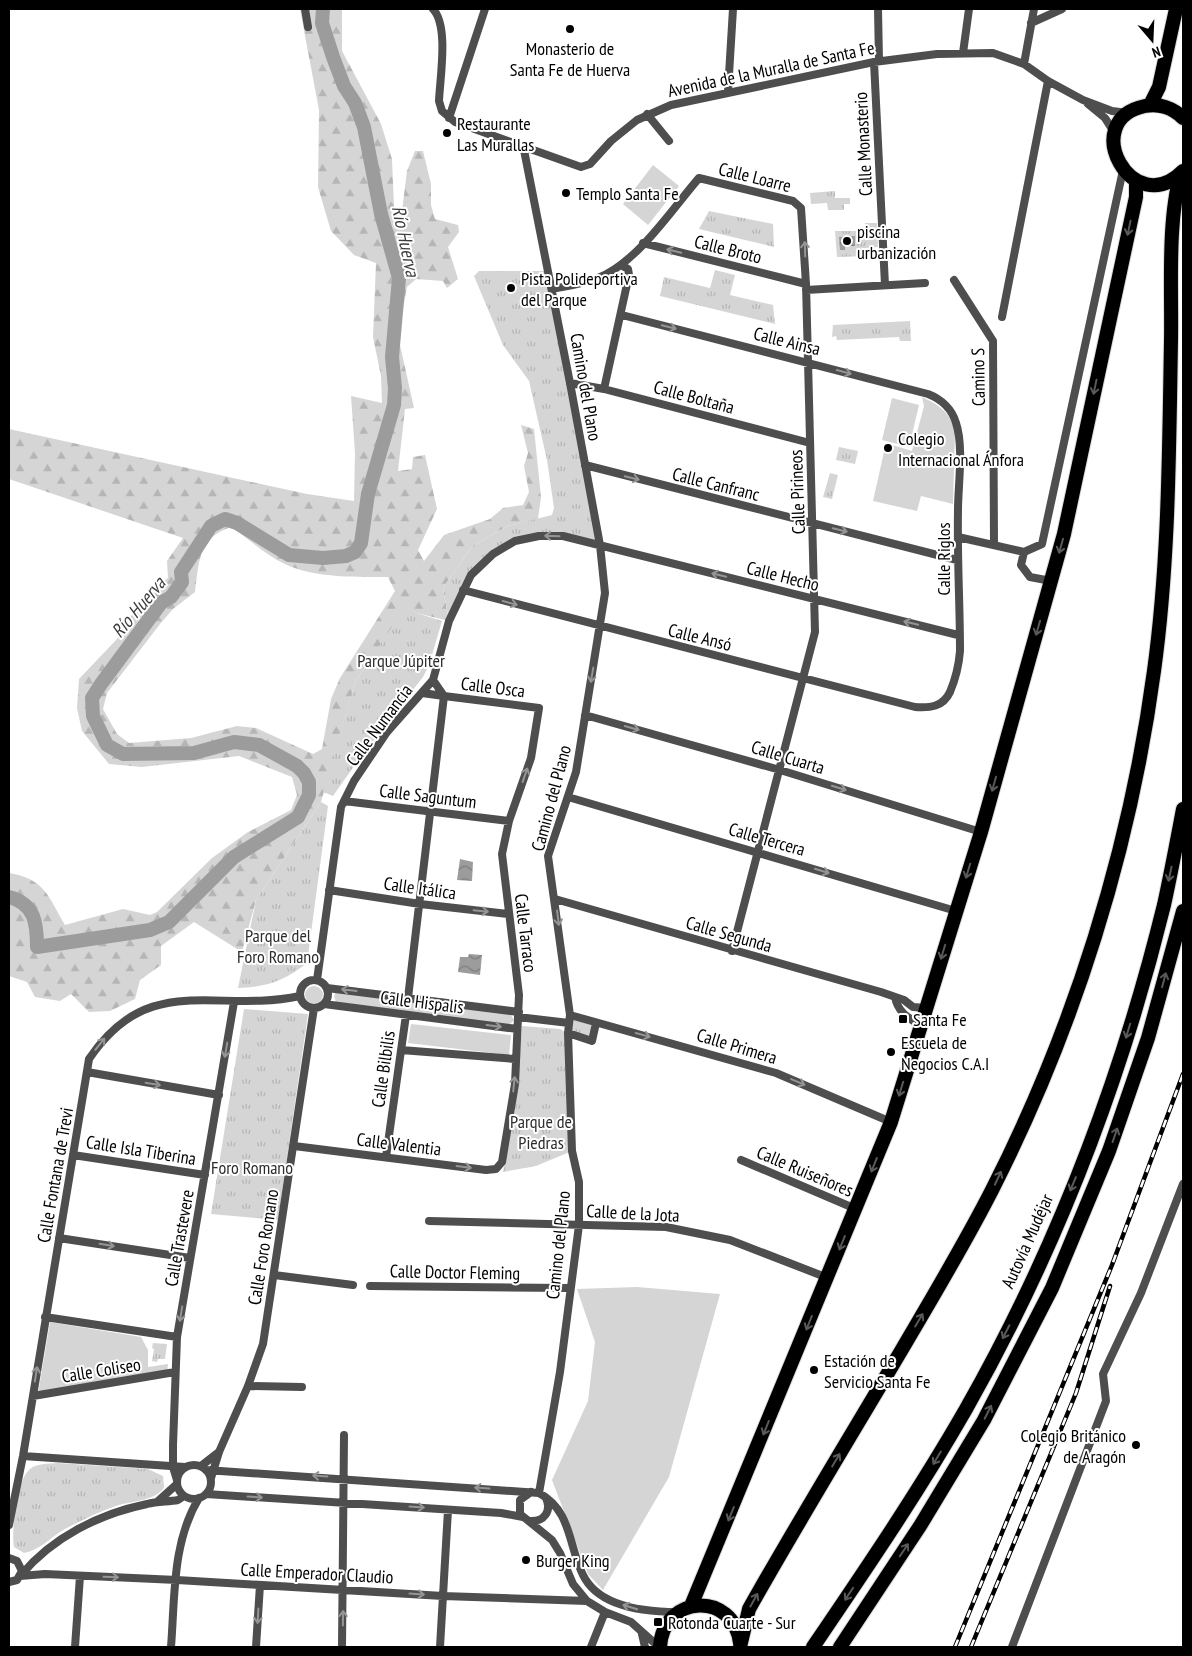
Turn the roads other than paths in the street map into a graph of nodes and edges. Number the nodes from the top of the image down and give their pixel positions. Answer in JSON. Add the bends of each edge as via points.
{"nodes":[{"id":1,"x":305,"y":9,"type":"edge"},
{"id":2,"x":433,"y":9,"type":"edge"},
{"id":3,"x":486,"y":9,"type":"edge"},
{"id":4,"x":733,"y":9,"type":"edge"},
{"id":5,"x":878,"y":9,"type":"edge"},
{"id":6,"x":969,"y":9,"type":"edge"},
{"id":7,"x":1034,"y":9,"type":"edge"},
{"id":8,"x":1062,"y":9,"type":"edge"},
{"id":9,"x":1176,"y":9,"type":"edge"},
{"id":10,"x":439,"y":12,"type":"edge"},
{"id":11,"x":1031,"y":22,"type":"junction"},
{"id":12,"x":308,"y":27,"type":"dead end"},
{"id":13,"x":963,"y":54,"type":"junction"},
{"id":14,"x":876,"y":61,"type":"junction"},
{"id":15,"x":1024,"y":64,"type":"junction"},
{"id":16,"x":1048,"y":81,"type":"junction"},
{"id":17,"x":728,"y":92,"type":"junction"},
{"id":18,"x":1083,"y":100,"type":"junction"},
{"id":19,"x":1150,"y":105,"type":"junction"},
{"id":20,"x":1128,"y":113,"type":"junction"},
{"id":21,"x":647,"y":114,"type":"junction"},
{"id":22,"x":450,"y":118,"type":"junction"},
{"id":23,"x":1183,"y":118,"type":"edge"},
{"id":24,"x":1114,"y":133,"type":"junction"},
{"id":25,"x":669,"y":141,"type":"dead end"},
{"id":26,"x":523,"y":145,"type":"junction"},
{"id":27,"x":1123,"y":170,"type":"junction"},
{"id":28,"x":1182,"y":171,"type":"edge"},
{"id":29,"x":1136,"y":180,"type":"junction"},
{"id":30,"x":802,"y":208,"type":"joint"},
{"id":31,"x":643,"y":243,"type":"junction"},
{"id":32,"x":621,"y":265,"type":"junction"},
{"id":33,"x":954,"y":280,"type":"dead end"},
{"id":34,"x":925,"y":283,"type":"dead end"},
{"id":35,"x":885,"y":285,"type":"junction"},
{"id":36,"x":806,"y":287,"type":"junction"},
{"id":37,"x":552,"y":289,"type":"junction"},
{"id":38,"x":622,"y":316,"type":"junction"},
{"id":39,"x":1002,"y":316,"type":"dead end"},
{"id":40,"x":806,"y":362,"type":"junction"},
{"id":41,"x":570,"y":383,"type":"junction"},
{"id":42,"x":604,"y":389,"type":"junction"},
{"id":43,"x":942,"y":402,"type":"joint"},
{"id":44,"x":810,"y":443,"type":"junction"},
{"id":45,"x":585,"y":465,"type":"junction"},
{"id":46,"x":813,"y":525,"type":"junction"},
{"id":47,"x":958,"y":537,"type":"junction"},
{"id":48,"x":994,"y":544,"type":"junction"},
{"id":49,"x":600,"y":545,"type":"junction"},
{"id":50,"x":1024,"y":552,"type":"junction"},
{"id":51,"x":958,"y":560,"type":"junction"},
{"id":52,"x":1051,"y":581,"type":"junction"},
{"id":53,"x":463,"y":590,"type":"junction"},
{"id":54,"x":815,"y":599,"type":"junction"},
{"id":55,"x":600,"y":627,"type":"junction"},
{"id":56,"x":958,"y":635,"type":"junction"},
{"id":57,"x":803,"y":678,"type":"junction"},
{"id":58,"x":433,"y":680,"type":"junction"},
{"id":59,"x":422,"y":692,"type":"junction"},
{"id":60,"x":444,"y":696,"type":"junction"},
{"id":61,"x":539,"y":708,"type":"joint"},
{"id":62,"x":930,"y":708,"type":"joint"},
{"id":63,"x":585,"y":715,"type":"junction"},
{"id":64,"x":780,"y":770,"type":"junction"},
{"id":65,"x":568,"y":798,"type":"junction"},
{"id":66,"x":344,"y":801,"type":"junction"},
{"id":67,"x":1183,"y":809,"type":"edge"},
{"id":68,"x":432,"y":811,"type":"junction"},
{"id":69,"x":509,"y":821,"type":"junction"},
{"id":70,"x":980,"y":832,"type":"junction"},
{"id":71,"x":759,"y":852,"type":"junction"},
{"id":72,"x":329,"y":890,"type":"junction"},
{"id":73,"x":555,"y":899,"type":"junction"},
{"id":74,"x":420,"y":904,"type":"junction"},
{"id":75,"x":956,"y":911,"type":"junction"},
{"id":76,"x":1183,"y":911,"type":"edge"},
{"id":77,"x":508,"y":914,"type":"junction"},
{"id":78,"x":732,"y":950,"type":"junction"},
{"id":79,"x":316,"y":980,"type":"junction"},
{"id":80,"x":327,"y":988,"type":"junction"},
{"id":81,"x":300,"y":996,"type":"junction"},
{"id":82,"x":895,"y":997,"type":"junction"},
{"id":83,"x":408,"y":998,"type":"junction"},
{"id":84,"x":234,"y":1002,"type":"junction"},
{"id":85,"x":324,"y":1004,"type":"junction"},
{"id":86,"x":314,"y":1008,"type":"junction"},
{"id":87,"x":926,"y":1008,"type":"junction"},
{"id":88,"x":519,"y":1014,"type":"junction"},
{"id":89,"x":406,"y":1016,"type":"junction"},
{"id":90,"x":570,"y":1019,"type":"junction"},
{"id":91,"x":596,"y":1022,"type":"junction"},
{"id":92,"x":921,"y":1026,"type":"junction"},
{"id":93,"x":517,"y":1029,"type":"junction"},
{"id":94,"x":568,"y":1033,"type":"junction"},
{"id":95,"x":402,"y":1050,"type":"junction"},
{"id":96,"x":515,"y":1059,"type":"junction"},
{"id":97,"x":87,"y":1072,"type":"junction"},
{"id":98,"x":219,"y":1095,"type":"junction"},
{"id":99,"x":891,"y":1122,"type":"junction"},
{"id":100,"x":294,"y":1146,"type":"junction"},
{"id":101,"x":73,"y":1155,"type":"junction"},
{"id":102,"x":386,"y":1157,"type":"junction"},
{"id":103,"x":741,"y":1160,"type":"dead end"},
{"id":104,"x":500,"y":1166,"type":"joint"},
{"id":105,"x":205,"y":1175,"type":"junction"},
{"id":106,"x":1183,"y":1184,"type":"edge"},
{"id":107,"x":856,"y":1208,"type":"junction"},
{"id":108,"x":430,"y":1221,"type":"dead end"},
{"id":109,"x":579,"y":1225,"type":"junction"},
{"id":110,"x":59,"y":1238,"type":"junction"},
{"id":111,"x":190,"y":1258,"type":"junction"},
{"id":112,"x":274,"y":1275,"type":"junction"},
{"id":113,"x":828,"y":1278,"type":"junction"},
{"id":114,"x":353,"y":1285,"type":"dead end"},
{"id":115,"x":370,"y":1286,"type":"dead end"},
{"id":116,"x":569,"y":1288,"type":"junction"},
{"id":117,"x":45,"y":1317,"type":"junction"},
{"id":118,"x":177,"y":1337,"type":"junction"},
{"id":119,"x":175,"y":1372,"type":"junction"},
{"id":120,"x":248,"y":1386,"type":"junction"},
{"id":121,"x":302,"y":1387,"type":"dead end"},
{"id":122,"x":33,"y":1396,"type":"junction"},
{"id":123,"x":344,"y":1435,"type":"dead end"},
{"id":124,"x":219,"y":1452,"type":"junction"},
{"id":125,"x":23,"y":1456,"type":"junction"},
{"id":126,"x":173,"y":1467,"type":"junction"},
{"id":127,"x":185,"y":1467,"type":"junction"},
{"id":128,"x":207,"y":1468,"type":"junction"},
{"id":129,"x":343,"y":1478,"type":"junction"},
{"id":130,"x":177,"y":1482,"type":"junction"},
{"id":131,"x":531,"y":1492,"type":"junction"},
{"id":132,"x":539,"y":1493,"type":"junction"},
{"id":133,"x":206,"y":1494,"type":"junction"},
{"id":134,"x":185,"y":1496,"type":"junction"},
{"id":135,"x":199,"y":1498,"type":"junction"},
{"id":136,"x":546,"y":1498,"type":"junction"},
{"id":137,"x":157,"y":1502,"type":"junction"},
{"id":138,"x":342,"y":1502,"type":"junction"},
{"id":139,"x":448,"y":1510,"type":"junction"},
{"id":140,"x":188,"y":1516,"type":"junction"},
{"id":141,"x":527,"y":1519,"type":"junction"},
{"id":142,"x":9,"y":1525,"type":"edge"},
{"id":143,"x":9,"y":1558,"type":"edge"},
{"id":144,"x":34,"y":1559,"type":"junction"},
{"id":145,"x":18,"y":1561,"type":"junction"},
{"id":146,"x":45,"y":1574,"type":"junction"},
{"id":147,"x":80,"y":1576,"type":"junction"},
{"id":148,"x":16,"y":1578,"type":"edge"},
{"id":149,"x":177,"y":1580,"type":"junction"},
{"id":150,"x":260,"y":1586,"type":"junction"},
{"id":151,"x":9,"y":1588,"type":"edge"},
{"id":152,"x":343,"y":1588,"type":"junction"},
{"id":153,"x":443,"y":1596,"type":"junction"},
{"id":154,"x":587,"y":1601,"type":"junction"},
{"id":155,"x":691,"y":1606,"type":"junction"},
{"id":156,"x":605,"y":1612,"type":"junction"},
{"id":157,"x":678,"y":1612,"type":"junction"},
{"id":158,"x":640,"y":1630,"type":"junction"},
{"id":159,"x":658,"y":1645,"type":"edge"},
{"id":160,"x":75,"y":1647,"type":"edge"},
{"id":161,"x":171,"y":1647,"type":"edge"},
{"id":162,"x":256,"y":1647,"type":"edge"},
{"id":163,"x":342,"y":1647,"type":"edge"},
{"id":164,"x":440,"y":1647,"type":"edge"},
{"id":165,"x":591,"y":1647,"type":"edge"},
{"id":166,"x":645,"y":1647,"type":"edge"},
{"id":167,"x":740,"y":1647,"type":"edge"},
{"id":168,"x":813,"y":1647,"type":"edge"},
{"id":169,"x":840,"y":1647,"type":"edge"},
{"id":170,"x":1012,"y":1647,"type":"edge"}],
"edges":[{"from":1,"to":12,"type":"street"},
{"from":2,"to":10,"type":"street"},
{"from":3,"to":22,"type":"street"},
{"from":4,"to":17,"type":"street"},
{"from":5,"to":14,"type":"street","name":"Calle Monasterio"},
{"from":6,"to":13,"type":"street"},
{"from":7,"to":11,"type":"street"},
{"from":8,"to":11,"type":"street"},
{"from":9,"to":19,"type":"highway","via":[[1159,86]]},
{"from":10,"to":22,"type":"street","via":[[442,46],[439,101],[442,111]]},
{"from":11,"to":15,"type":"street"},
{"from":13,"to":14,"type":"street","name":"Avenida de la Muralla de Santa Fe"},
{"from":13,"to":15,"type":"street","name":"Avenida de la Muralla de Santa Fe","via":[[994,53]]},
{"from":14,"to":17,"type":"street","name":"Avenida de la Muralla de Santa Fe"},
{"from":14,"to":35,"type":"street","name":"Calle Monasterio"},
{"from":15,"to":16,"type":"street","name":"Avenida de la Muralla de Santa Fe"},
{"from":16,"to":18,"type":"street","name":"Avenida de la Muralla de Santa Fe"},
{"from":16,"to":39,"type":"street"},
{"from":17,"to":21,"type":"street","name":"Avenida de la Muralla de Santa Fe"},
{"from":18,"to":20,"type":"street","name":"Avenida de la Muralla de Santa Fe","via":[[1112,111]]},
{"from":18,"to":24,"type":"street","name":"Avenida de la Muralla de Santa Fe","via":[[1105,118]]},
{"from":19,"to":20,"type":"highway"},
{"from":19,"to":23,"type":"highway","via":[[1166,107]]},
{"from":20,"to":24,"type":"highway"},
{"from":21,"to":25,"type":"street"},
{"from":21,"to":26,"type":"street","name":"Avenida de la Muralla de Santa Fe","via":[[627,127],[584,167]]},
{"from":22,"to":26,"type":"street","name":"Avenida de la Muralla de Santa Fe"},
{"from":24,"to":27,"type":"highway","via":[[1114,151]]},
{"from":26,"to":37,"type":"street","name":"Camino del Plano"},
{"from":27,"to":29,"type":"highway"},
{"from":27,"to":50,"type":"street","via":[[1042,544]]},
{"from":28,"to":29,"type":"highway","via":[[1163,183],[1149,184]]},
{"from":167,"to":28,"type":"highway","one_way":true,"via":[[749,1609],[954,1262],[993,1188],[1040,1086],[1079,985],[1121,846],[1154,673],[1162,600],[1168,500],[1173,243],[1176,198]]},
{"from":29,"to":52,"type":"highway","one_way":true,"via":[[1136,197],[1064,534]]},
{"from":30,"to":31,"type":"street","name":"Calle Loarre","via":[[793,201],[699,178]]},
{"from":36,"to":30,"type":"street","name":"Calle Pirineos","one_way":true},
{"from":31,"to":32,"type":"street"},
{"from":36,"to":31,"type":"street","name":"Calle Broto","one_way":true},
{"from":32,"to":37,"type":"street","via":[[599,278]]},
{"from":32,"to":38,"type":"street","via":[[630,275]]},
{"from":33,"to":48,"type":"street","name":"Camino S","via":[[993,341]]},
{"from":34,"to":35,"type":"street","name":"Calle Broto"},
{"from":35,"to":36,"type":"street","name":"Calle Broto"},
{"from":36,"to":40,"type":"street","name":"Calle Pirineos"},
{"from":37,"to":41,"type":"street","name":"Camino del Plano"},
{"from":38,"to":40,"type":"street","name":"Calle Ainsa","one_way":true},
{"from":38,"to":42,"type":"street"},
{"from":40,"to":43,"type":"street","name":"Calle Ainsa","one_way":true,"via":[[928,394]]},
{"from":40,"to":44,"type":"street","name":"Calle Pirineos"},
{"from":41,"to":42,"type":"street","name":"Calle Boltaña"},
{"from":41,"to":45,"type":"street","name":"Camino del Plano"},
{"from":42,"to":44,"type":"street","name":"Calle Boltaña"},
{"from":43,"to":47,"type":"street","name":"Calle Riglos","via":[[957,425]]},
{"from":44,"to":46,"type":"street","name":"Calle Pirineos"},
{"from":45,"to":46,"type":"street","name":"Calle Canfranc","one_way":true},
{"from":45,"to":49,"type":"street","name":"Camino del Plano"},
{"from":46,"to":51,"type":"street","name":"Calle Canfranc","one_way":true},
{"from":46,"to":54,"type":"street","name":"Calle Pirineos"},
{"from":47,"to":48,"type":"street"},
{"from":47,"to":51,"type":"street","name":"Calle Riglos"},
{"from":48,"to":50,"type":"street"},
{"from":49,"to":53,"type":"street","name":"Calle Numancia","one_way":true,"via":[[555,536],[515,542],[480,565]]},
{"from":54,"to":49,"type":"street","name":"Calle Hecho","one_way":true},
{"from":49,"to":55,"type":"street","name":"Camino del Plano","via":[[605,593]]},
{"from":50,"to":52,"type":"street","via":[[1021,565],[1030,577]]},
{"from":51,"to":56,"type":"street","name":"Calle Riglos"},
{"from":52,"to":70,"type":"highway","one_way":true},
{"from":53,"to":55,"type":"street","name":"Calle Ansó","one_way":true},
{"from":53,"to":58,"type":"street","name":"Calle Numancia","via":[[449,621]]},
{"from":56,"to":54,"type":"street","name":"Calle Hecho","one_way":true},
{"from":54,"to":57,"type":"street","name":"Calle Pirineos","via":[[815,632]]},
{"from":55,"to":57,"type":"street","name":"Calle Ansó"},
{"from":55,"to":63,"type":"street","name":"Camino del Plano","one_way":true},
{"from":56,"to":62,"type":"street","name":"Calle Riglos","via":[[958,660],[949,693],[943,702]]},
{"from":57,"to":62,"type":"street","name":"Calle Ansó"},
{"from":57,"to":64,"type":"street","name":"Calle Pirineos"},
{"from":58,"to":59,"type":"street","name":"Calle Numancia"},
{"from":58,"to":60,"type":"street","name":"Calle Osca"},
{"from":59,"to":60,"type":"street","name":"Calle Osca"},
{"from":59,"to":66,"type":"street","name":"Calle Numancia","via":[[388,732]]},
{"from":60,"to":61,"type":"street","name":"Calle Osca"},
{"from":60,"to":68,"type":"street"},
{"from":69,"to":61,"type":"street","name":"Calle Tarraco","one_way":true,"via":[[531,758]]},
{"from":63,"to":64,"type":"street","name":"Calle Cuarta","one_way":true},
{"from":63,"to":65,"type":"street","name":"Camino del Plano","via":[[576,772]]},
{"from":64,"to":70,"type":"street","name":"Calle Cuarta","one_way":true},
{"from":64,"to":71,"type":"street","name":"Calle Pirineos"},
{"from":65,"to":71,"type":"street","name":"Calle Tercera"},
{"from":65,"to":73,"type":"street","name":"Camino del Plano","via":[[548,856]]},
{"from":66,"to":68,"type":"street","name":"Calle Saguntum"},
{"from":66,"to":72,"type":"street","name":"Calle Numancia","via":[[340,807]]},
{"from":67,"to":168,"type":"highway","name":"Autovía Mudéjar","one_way":true,"via":[[1164,904],[1128,1033],[1089,1146],[1032,1281],[966,1408],[902,1515]]},
{"from":68,"to":69,"type":"street","name":"Calle Saguntum"},
{"from":68,"to":74,"type":"street"},
{"from":69,"to":77,"type":"street","name":"Calle Tarraco","via":[[502,854]]},
{"from":70,"to":75,"type":"highway","one_way":true},
{"from":71,"to":75,"type":"street","name":"Calle Tercera","one_way":true},
{"from":71,"to":78,"type":"street","name":"Calle Pirineos"},
{"from":72,"to":74,"type":"street","name":"Calle Itálica"},
{"from":72,"to":79,"type":"street","name":"Calle Numancia"},
{"from":73,"to":78,"type":"street","name":"Calle Segunda"},
{"from":73,"to":90,"type":"street","name":"Camino del Plano","one_way":true},
{"from":74,"to":77,"type":"street","name":"Calle Itálica","one_way":true},
{"from":74,"to":83,"type":"street"},
{"from":75,"to":87,"type":"highway","one_way":true},
{"from":169,"to":76,"type":"highway","one_way":true,"via":[[920,1526],[984,1420],[1052,1288],[1109,1151],[1148,1038]]},
{"from":77,"to":88,"type":"street","name":"Calle Tarraco"},
{"from":78,"to":82,"type":"street","name":"Calle Segunda"},
{"from":79,"to":80,"type":"street"},
{"from":79,"to":81,"type":"street","via":[[304,984]]},
{"from":83,"to":80,"type":"street","name":"Calle Hispalis","one_way":true},
{"from":80,"to":85,"type":"street","via":[[328,997]]},
{"from":81,"to":84,"type":"street","name":"Calle Fontana de Trevi"},
{"from":81,"to":86,"type":"street","via":[[306,1006]]},
{"from":82,"to":87,"type":"street","name":"Calle Segunda"},
{"from":82,"to":92,"type":"street","via":[[900,1010]]},
{"from":83,"to":88,"type":"street","name":"Calle Hispalis"},
{"from":97,"to":84,"type":"street","name":"Calle Fontana de Trevi","one_way":true,"via":[[89,1059],[101,1042],[120,1024],[145,1009],[174,1000]]},
{"from":84,"to":98,"type":"street","name":"Calle Trastevere","one_way":true},
{"from":85,"to":86,"type":"street"},
{"from":85,"to":89,"type":"street","name":"Calle Hispalis"},
{"from":86,"to":100,"type":"street","name":"Calle Foro Romano"},
{"from":87,"to":92,"type":"highway"},
{"from":88,"to":90,"type":"street","name":"Calle Hispalis"},
{"from":88,"to":93,"type":"street","name":"Calle Tarraco"},
{"from":89,"to":93,"type":"street","name":"Calle Hispalis","one_way":true},
{"from":89,"to":95,"type":"street","name":"Calle Bilbilis"},
{"from":90,"to":91,"type":"street","name":"Calle Primera"},
{"from":90,"to":94,"type":"street","name":"Camino del Plano"},
{"from":91,"to":94,"type":"street","via":[[592,1040]]},
{"from":91,"to":99,"type":"street","name":"Calle Primera","one_way":true,"via":[[776,1073]]},
{"from":92,"to":99,"type":"highway","one_way":true},
{"from":93,"to":96,"type":"street","name":"Calle Tarraco"},
{"from":94,"to":109,"type":"street","name":"Camino del Plano","via":[[572,1151],[579,1182]]},
{"from":95,"to":96,"type":"street"},
{"from":95,"to":102,"type":"street","name":"Calle Bilbilis"},
{"from":104,"to":96,"type":"street","name":"Calle Tarraco","one_way":true},
{"from":97,"to":98,"type":"street","one_way":true},
{"from":97,"to":101,"type":"street","name":"Calle Fontana de Trevi"},
{"from":98,"to":105,"type":"street","name":"Calle Trastevere"},
{"from":99,"to":107,"type":"highway","one_way":true},
{"from":100,"to":102,"type":"street","name":"Calle Valentia"},
{"from":100,"to":112,"type":"street","name":"Calle Foro Romano"},
{"from":101,"to":105,"type":"street","name":"Calle Isla Tiberina"},
{"from":101,"to":110,"type":"street","name":"Calle Fontana de Trevi"},
{"from":102,"to":104,"type":"street","name":"Calle Valentia","one_way":true,"via":[[486,1170]]},
{"from":103,"to":107,"type":"street","name":"Calle Ruiseñores"},
{"from":105,"to":111,"type":"street","name":"Calle Trastevere"},
{"from":106,"to":170,"type":"street","via":[[1141,1293],[1103,1374],[1106,1401]]},
{"from":107,"to":113,"type":"highway","one_way":true},
{"from":108,"to":109,"type":"street","name":"Calle de la Jota"},
{"from":109,"to":113,"type":"street","name":"Calle de la Jota","via":[[666,1227],[730,1240]]},
{"from":109,"to":116,"type":"street","name":"Camino del Plano"},
{"from":110,"to":111,"type":"street","one_way":true},
{"from":110,"to":117,"type":"street","name":"Calle Fontana de Trevi"},
{"from":111,"to":118,"type":"street","name":"Calle Trastevere","one_way":true},
{"from":112,"to":114,"type":"street"},
{"from":112,"to":120,"type":"street","name":"Calle Foro Romano","via":[[263,1344]]},
{"from":113,"to":155,"type":"highway","one_way":true},
{"from":115,"to":116,"type":"street","name":"Calle Doctor Fleming"},
{"from":116,"to":132,"type":"street","name":"Camino del Plano","via":[[560,1372]]},
{"from":117,"to":118,"type":"street"},
{"from":122,"to":117,"type":"street","name":"Calle Fontana de Trevi","one_way":true},
{"from":118,"to":119,"type":"street","name":"Calle Trastevere"},
{"from":119,"to":122,"type":"street","name":"Calle Coliseo"},
{"from":119,"to":126,"type":"street","name":"Calle Trastevere"},
{"from":120,"to":121,"type":"street"},
{"from":120,"to":124,"type":"street","name":"Calle Foro Romano"},
{"from":122,"to":125,"type":"street","name":"Calle Fontana de Trevi"},
{"from":123,"to":129,"type":"street"},
{"from":124,"to":128,"type":"street","name":"Calle Foro Romano"},
{"from":124,"to":128,"type":"street","name":"Calle Foro Romano"},
{"from":125,"to":126,"type":"street"},
{"from":125,"to":142,"type":"street","name":"Calle Fontana de Trevi"},
{"from":126,"to":127,"type":"street"},
{"from":126,"to":130,"type":"street","name":"Calle Trastevere"},
{"from":127,"to":128,"type":"street","via":[[193,1464]]},
{"from":127,"to":130,"type":"street"},
{"from":129,"to":128,"type":"street","one_way":true},
{"from":128,"to":133,"type":"street","name":"Calle Foro Romano","via":[[211,1484]]},
{"from":131,"to":129,"type":"street","one_way":true},
{"from":129,"to":138,"type":"street"},
{"from":130,"to":134,"type":"street"},
{"from":130,"to":137,"type":"street"},
{"from":131,"to":132,"type":"street"},
{"from":131,"to":141,"type":"street","via":[[523,1496],[519,1505]]},
{"from":132,"to":136,"type":"street"},
{"from":133,"to":135,"type":"street"},
{"from":133,"to":138,"type":"street","one_way":true},
{"from":134,"to":135,"type":"street"},
{"from":134,"to":137,"type":"street"},
{"from":134,"to":140,"type":"street"},
{"from":135,"to":140,"type":"street"},
{"from":136,"to":141,"type":"street","via":[[548,1513],[540,1520]]},
{"from":157,"to":136,"type":"street","one_way":true,"via":[[644,1611],[625,1606],[592,1587],[582,1573],[563,1514]]},
{"from":137,"to":144,"type":"street","via":[[85,1525]]},
{"from":138,"to":139,"type":"street","one_way":true},
{"from":138,"to":152,"type":"street"},
{"from":139,"to":141,"type":"street"},
{"from":139,"to":153,"type":"street"},
{"from":140,"to":149,"type":"street","via":[[180,1546]]},
{"from":141,"to":154,"type":"street","via":[[556,1546],[573,1584]]},
{"from":143,"to":145,"type":"street"},
{"from":144,"to":145,"type":"street"},
{"from":144,"to":146,"type":"street","via":[[37,1568]]},
{"from":144,"to":148,"type":"street"},
{"from":145,"to":148,"type":"street","via":[[22,1567]]},
{"from":146,"to":147,"type":"street","name":"Calle Emperador Claudio"},
{"from":146,"to":148,"type":"street","name":"Calle Emperador Claudio"},
{"from":147,"to":149,"type":"street","name":"Calle Emperador Claudio","one_way":true},
{"from":147,"to":160,"type":"street"},
{"from":148,"to":151,"type":"street"},
{"from":149,"to":150,"type":"street","name":"Calle Emperador Claudio"},
{"from":149,"to":161,"type":"street"},
{"from":150,"to":152,"type":"street","name":"Calle Emperador Claudio"},
{"from":150,"to":162,"type":"street","one_way":true},
{"from":152,"to":153,"type":"street","name":"Calle Emperador Claudio","one_way":true},
{"from":163,"to":152,"type":"street","one_way":true},
{"from":153,"to":154,"type":"street","name":"Calle Emperador Claudio"},
{"from":153,"to":164,"type":"street"},
{"from":154,"to":156,"type":"street"},
{"from":155,"to":157,"type":"highway"},
{"from":155,"to":167,"type":"highway","via":[[703,1605],[726,1614],[739,1634]]},
{"from":156,"to":158,"type":"street","via":[[631,1622]]},
{"from":156,"to":165,"type":"street"},
{"from":157,"to":159,"type":"highway","via":[[668,1622]]},
{"from":158,"to":159,"type":"street"},
{"from":158,"to":166,"type":"street"}]}
